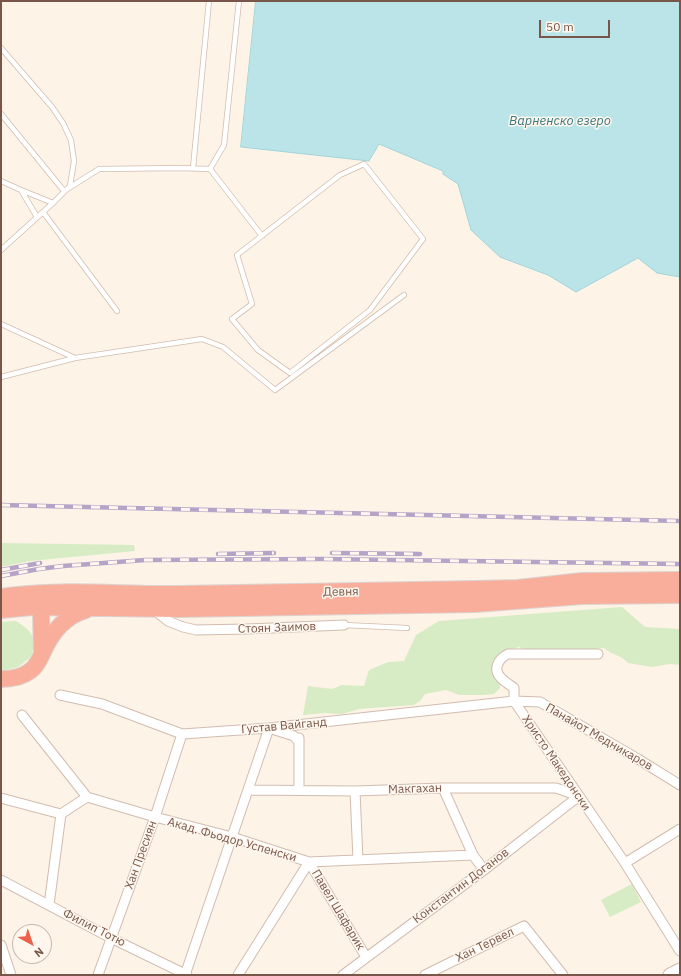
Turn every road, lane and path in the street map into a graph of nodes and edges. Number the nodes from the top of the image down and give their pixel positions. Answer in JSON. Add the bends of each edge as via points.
{"nodes":[{"id":1,"x":209,"y":1,"type":"edge"},
{"id":2,"x":239,"y":1,"type":"edge"},
{"id":3,"x":1,"y":48,"type":"edge"},
{"id":4,"x":1,"y":114,"type":"edge"},
{"id":5,"x":193,"y":168,"type":"junction"},
{"id":6,"x":210,"y":169,"type":"junction"},
{"id":7,"x":1,"y":181,"type":"edge"},
{"id":8,"x":21,"y":190,"type":"junction"},
{"id":9,"x":64,"y":191,"type":"junction"},
{"id":10,"x":53,"y":202,"type":"junction"},
{"id":11,"x":43,"y":212,"type":"junction"},
{"id":12,"x":36,"y":217,"type":"junction"},
{"id":13,"x":262,"y":236,"type":"junction"},
{"id":14,"x":1,"y":250,"type":"edge"},
{"id":15,"x":404,"y":295,"type":"dead end"},
{"id":16,"x":117,"y":311,"type":"dead end"},
{"id":17,"x":1,"y":324,"type":"edge"},
{"id":18,"x":75,"y":358,"type":"junction"},
{"id":19,"x":1,"y":377,"type":"edge"},
{"id":20,"x":680,"y":580,"type":"edge"},
{"id":21,"x":62,"y":592,"type":"junction"},
{"id":22,"x":32,"y":594,"type":"junction"},
{"id":23,"x":680,"y":595,"type":"edge"},
{"id":24,"x":1,"y":597,"type":"edge"},
{"id":25,"x":46,"y":606,"type":"junction"},
{"id":26,"x":95,"y":608,"type":"junction"},
{"id":27,"x":152,"y":608,"type":"junction"},
{"id":28,"x":1,"y":610,"type":"edge"},
{"id":29,"x":344,"y":625,"type":"joint"},
{"id":30,"x":407,"y":628,"type":"dead end"},
{"id":31,"x":46,"y":638,"type":"junction"},
{"id":32,"x":598,"y":654,"type":"dead end"},
{"id":33,"x":1,"y":679,"type":"edge"},
{"id":34,"x":60,"y":695,"type":"dead end"},
{"id":35,"x":514,"y":701,"type":"junction"},
{"id":36,"x":22,"y":715,"type":"dead end"},
{"id":37,"x":297,"y":725,"type":"junction"},
{"id":38,"x":269,"y":728,"type":"junction"},
{"id":39,"x":182,"y":734,"type":"junction"},
{"id":40,"x":299,"y":742,"type":"junction"},
{"id":41,"x":680,"y":785,"type":"edge"},
{"id":42,"x":443,"y":788,"type":"junction"},
{"id":43,"x":249,"y":790,"type":"junction"},
{"id":44,"x":298,"y":790,"type":"junction"},
{"id":45,"x":355,"y":791,"type":"junction"},
{"id":46,"x":579,"y":796,"type":"junction"},
{"id":47,"x":87,"y":797,"type":"junction"},
{"id":48,"x":1,"y":798,"type":"edge"},
{"id":49,"x":61,"y":814,"type":"junction"},
{"id":50,"x":155,"y":817,"type":"junction"},
{"id":51,"x":680,"y":829,"type":"edge"},
{"id":52,"x":232,"y":837,"type":"junction"},
{"id":53,"x":473,"y":855,"type":"junction"},
{"id":54,"x":358,"y":860,"type":"junction"},
{"id":55,"x":309,"y":862,"type":"junction"},
{"id":56,"x":624,"y":863,"type":"junction"},
{"id":57,"x":484,"y":870,"type":"junction"},
{"id":58,"x":1,"y":880,"type":"edge"},
{"id":59,"x":49,"y":905,"type":"junction"},
{"id":60,"x":111,"y":938,"type":"junction"},
{"id":61,"x":1,"y":945,"type":"edge"},
{"id":62,"x":680,"y":951,"type":"edge"},
{"id":63,"x":366,"y":957,"type":"junction"},
{"id":64,"x":680,"y":970,"type":"edge"},
{"id":65,"x":11,"y":975,"type":"edge"},
{"id":66,"x":98,"y":975,"type":"edge"},
{"id":67,"x":186,"y":975,"type":"edge"},
{"id":68,"x":238,"y":975,"type":"edge"},
{"id":69,"x":343,"y":975,"type":"edge"},
{"id":70,"x":425,"y":975,"type":"edge"},
{"id":71,"x":563,"y":975,"type":"edge"},
{"id":72,"x":670,"y":975,"type":"edge"}],
"edges":[{"from":1,"to":5,"type":"lane"},
{"from":2,"to":6,"type":"lane","via":[[224,145]]},
{"from":3,"to":9,"type":"lane","via":[[52,107],[71,140],[74,161],[70,186]]},
{"from":4,"to":9,"type":"lane"},
{"from":5,"to":6,"type":"lane"},
{"from":5,"to":9,"type":"lane","via":[[99,168]]},
{"from":6,"to":13,"type":"lane"},
{"from":7,"to":8,"type":"lane"},
{"from":8,"to":10,"type":"lane"},
{"from":8,"to":12,"type":"lane"},
{"from":9,"to":10,"type":"lane"},
{"from":10,"to":11,"type":"lane"},
{"from":11,"to":12,"type":"lane"},
{"from":11,"to":16,"type":"lane"},
{"from":12,"to":14,"type":"lane"},
{"from":13,"to":13,"type":"lane","via":[[237,255],[252,304],[232,319],[258,350],[290,373],[370,310],[423,239],[364,164],[340,175]]},
{"from":15,"to":18,"type":"lane","via":[[275,390],[223,347],[202,339]]},
{"from":17,"to":18,"type":"lane"},
{"from":18,"to":19,"type":"lane"},
{"from":20,"to":21,"type":"highway","name":"Девня","via":[[582,581],[518,588],[460,590],[178,594]]},
{"from":21,"to":22,"type":"highway","name":"Девня"},
{"from":21,"to":25,"type":"highway"},
{"from":22,"to":24,"type":"highway","name":"Девня"},
{"from":22,"to":25,"type":"highway"},
{"from":23,"to":27,"type":"highway","name":"Девня","via":[[582,596],[475,604]]},
{"from":25,"to":26,"type":"highway","name":"Девня"},
{"from":25,"to":28,"type":"highway","name":"Девня"},
{"from":25,"to":31,"type":"highway","via":[[41,614]]},
{"from":26,"to":27,"type":"highway","name":"Девня"},
{"from":26,"to":31,"type":"highway","via":[[67,618]]},
{"from":27,"to":29,"type":"street","name":"Стоян Заимов","via":[[168,621],[196,630]]},
{"from":28,"to":31,"type":"highway","via":[[26,618]]},
{"from":29,"to":30,"type":"lane","name":"Стоян Заимов"},
{"from":31,"to":33,"type":"highway","via":[[39,661],[30,672],[15,678]]},
{"from":32,"to":35,"type":"street","name":"Христо Македонски","via":[[504,656],[498,662],[497,671],[501,678],[514,688]]},
{"from":34,"to":39,"type":"street","name":"Густав Вайганд","via":[[102,704]]},
{"from":35,"to":37,"type":"street","name":"Густав Вайганд"},
{"from":35,"to":41,"type":"street","name":"Панайот Медникаров","via":[[540,702]]},
{"from":35,"to":46,"type":"street","name":"Христо Македонски"},
{"from":36,"to":47,"type":"street"},
{"from":37,"to":38,"type":"street","name":"Густав Вайганд"},
{"from":37,"to":40,"type":"street"},
{"from":38,"to":39,"type":"street","name":"Густав Вайганд"},
{"from":38,"to":40,"type":"street","via":[[294,736]]},
{"from":38,"to":43,"type":"street"},
{"from":39,"to":50,"type":"street","name":"Хан Пресиян"},
{"from":40,"to":44,"type":"street"},
{"from":42,"to":45,"type":"street","name":"Макгахан"},
{"from":42,"to":46,"type":"street","name":"Макгахан","via":[[556,788]]},
{"from":42,"to":53,"type":"street"},
{"from":43,"to":44,"type":"street","name":"Макгахан"},
{"from":43,"to":52,"type":"street"},
{"from":44,"to":45,"type":"street","name":"Макгахан"},
{"from":45,"to":54,"type":"street"},
{"from":46,"to":56,"type":"street","name":"Христо Македонски"},
{"from":46,"to":57,"type":"street","name":"Константин Доганов"},
{"from":47,"to":49,"type":"street"},
{"from":47,"to":50,"type":"street","name":"Акад. Фьодор Успенски"},
{"from":48,"to":49,"type":"street"},
{"from":49,"to":59,"type":"street"},
{"from":50,"to":52,"type":"street","name":"Акад. Фьодор Успенски"},
{"from":50,"to":60,"type":"street","name":"Хан Пресиян"},
{"from":51,"to":56,"type":"street"},
{"from":52,"to":55,"type":"street","name":"Акад. Фьодор Успенски"},
{"from":52,"to":67,"type":"street"},
{"from":53,"to":54,"type":"street","name":"Акад. Фьодор Успенски"},
{"from":53,"to":57,"type":"street"},
{"from":54,"to":55,"type":"street","name":"Акад. Фьодор Успенски"},
{"from":55,"to":63,"type":"street","name":"Павел Шафарик"},
{"from":55,"to":68,"type":"street"},
{"from":56,"to":62,"type":"street","name":"Христо Македонски"},
{"from":57,"to":63,"type":"street","name":"Константин Доганов"},
{"from":58,"to":59,"type":"street","name":"Филип Тотю"},
{"from":59,"to":60,"type":"street","name":"Филип Тотю"},
{"from":60,"to":66,"type":"street","name":"Хан Пресиян"},
{"from":60,"to":67,"type":"street","name":"Филип Тотю"},
{"from":61,"to":65,"type":"street"},
{"from":63,"to":69,"type":"street","name":"Константин Доганов"},
{"from":64,"to":72,"type":"street"},
{"from":70,"to":71,"type":"street","name":"Хан Тервел","via":[[524,926]]}]}
